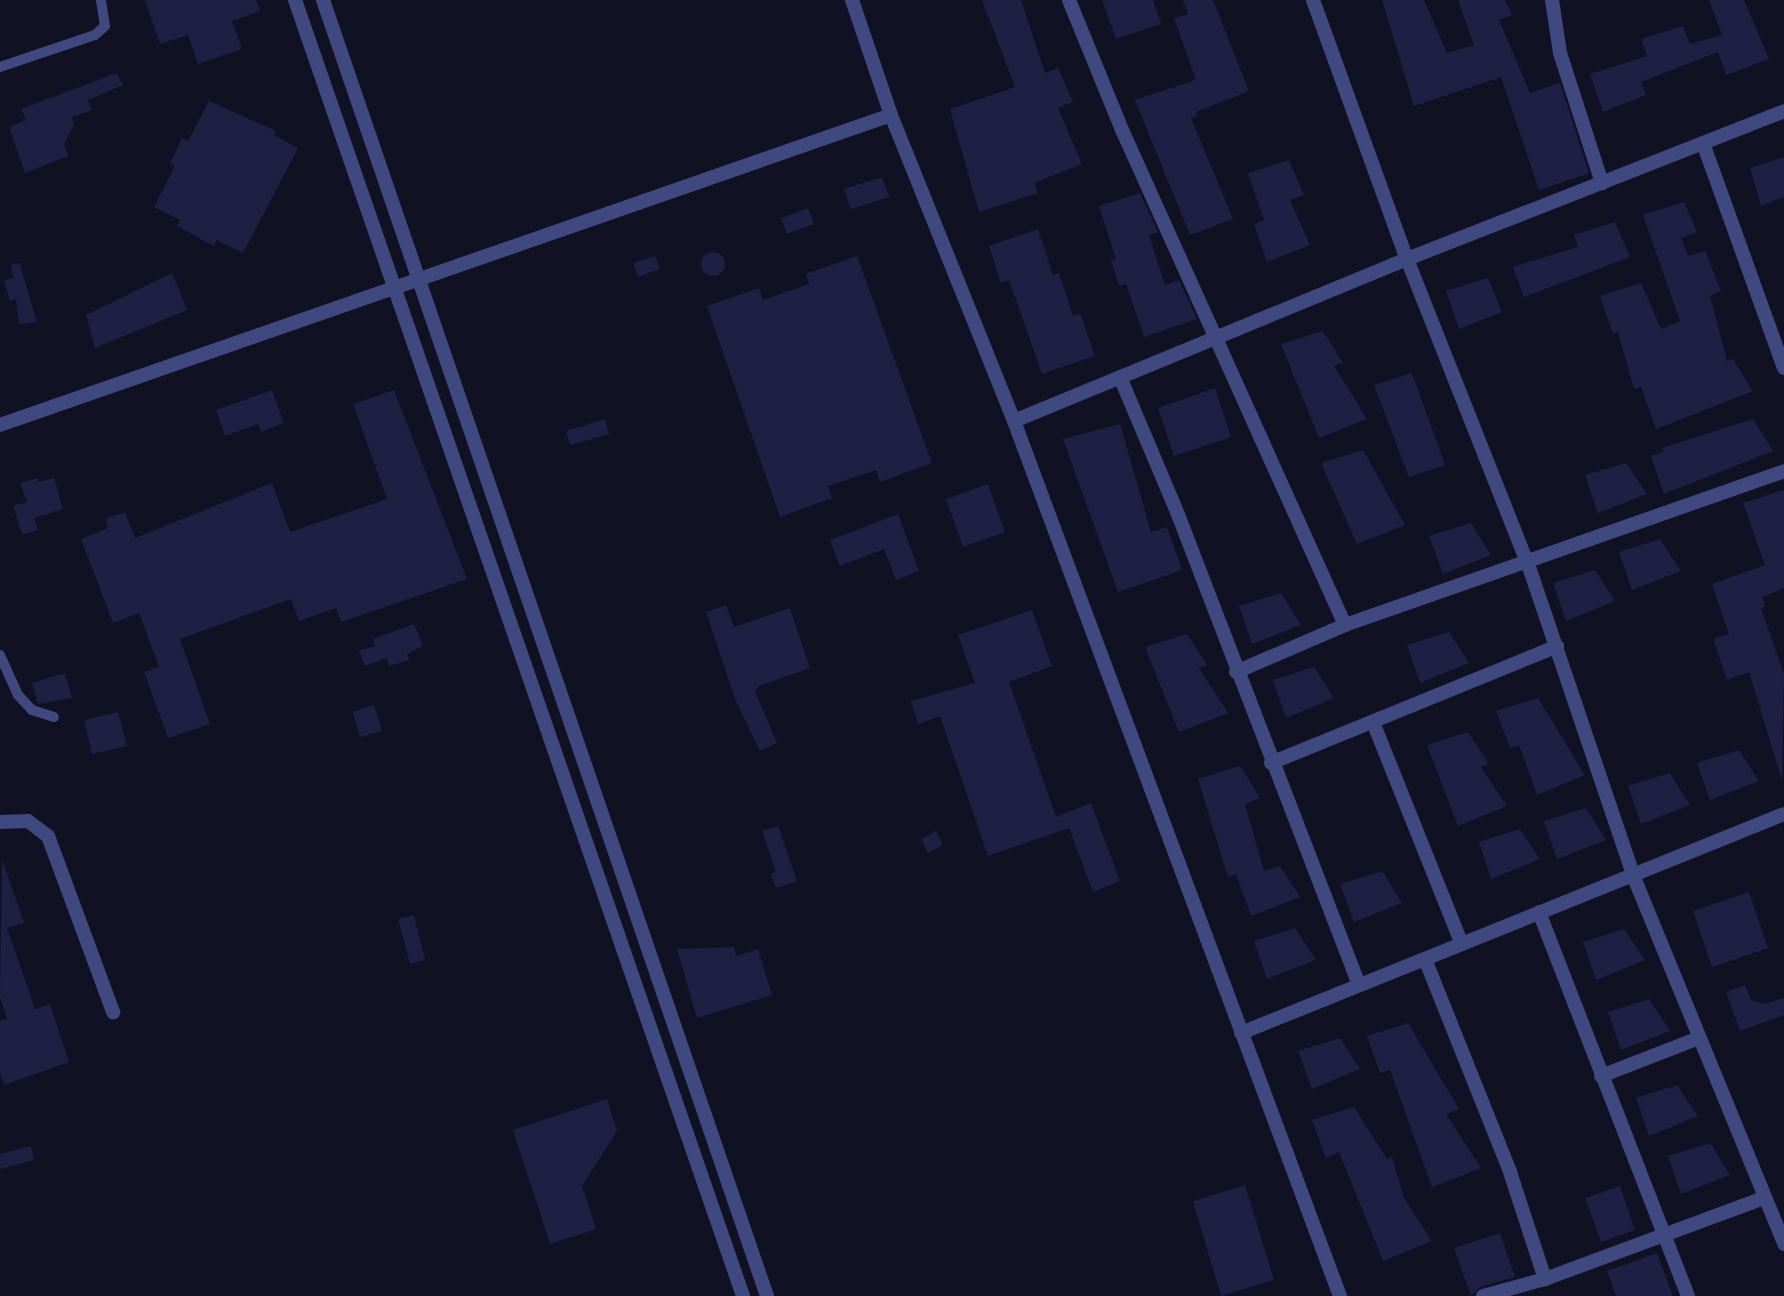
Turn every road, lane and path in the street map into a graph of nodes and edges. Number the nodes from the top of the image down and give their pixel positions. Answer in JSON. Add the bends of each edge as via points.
{"nodes":[{"id":1,"x":101,"y":0,"type":"edge"},
{"id":2,"x":296,"y":0,"type":"edge"},
{"id":3,"x":323,"y":0,"type":"edge"},
{"id":4,"x":852,"y":0,"type":"edge"},
{"id":5,"x":1069,"y":0,"type":"edge"},
{"id":6,"x":1313,"y":0,"type":"edge"},
{"id":7,"x":1552,"y":0,"type":"edge"},
{"id":8,"x":0,"y":67,"type":"edge"},
{"id":9,"x":1784,"y":111,"type":"edge"},
{"id":10,"x":891,"y":115,"type":"junction"},
{"id":11,"x":1703,"y":143,"type":"junction"},
{"id":12,"x":1602,"y":183,"type":"junction"},
{"id":13,"x":1407,"y":259,"type":"junction"},
{"id":14,"x":421,"y":276,"type":"junction"},
{"id":15,"x":394,"y":285,"type":"junction"},
{"id":16,"x":1216,"y":336,"type":"junction"},
{"id":17,"x":1784,"y":368,"type":"edge"},
{"id":18,"x":1120,"y":377,"type":"junction"},
{"id":19,"x":1014,"y":421,"type":"junction"},
{"id":20,"x":0,"y":425,"type":"edge"},
{"id":21,"x":1784,"y":471,"type":"edge"},
{"id":22,"x":1528,"y":564,"type":"junction"},
{"id":23,"x":1345,"y":625,"type":"junction"},
{"id":24,"x":1557,"y":646,"type":"junction"},
{"id":25,"x":0,"y":655,"type":"edge"},
{"id":26,"x":1237,"y":672,"type":"junction"},
{"id":27,"x":54,"y":717,"type":"dead end"},
{"id":28,"x":1373,"y":722,"type":"junction"},
{"id":29,"x":1271,"y":763,"type":"junction"},
{"id":30,"x":1784,"y":814,"type":"edge"},
{"id":31,"x":0,"y":822,"type":"edge"},
{"id":32,"x":1633,"y":874,"type":"junction"},
{"id":33,"x":1539,"y":912,"type":"junction"},
{"id":34,"x":1462,"y":944,"type":"junction"},
{"id":35,"x":1425,"y":959,"type":"junction"},
{"id":36,"x":1359,"y":985,"type":"junction"},
{"id":37,"x":113,"y":1012,"type":"dead end"},
{"id":38,"x":1241,"y":1033,"type":"junction"},
{"id":39,"x":1699,"y":1038,"type":"junction"},
{"id":40,"x":1601,"y":1076,"type":"junction"},
{"id":41,"x":1764,"y":1198,"type":"junction"},
{"id":42,"x":1662,"y":1236,"type":"junction"},
{"id":43,"x":1784,"y":1244,"type":"edge"},
{"id":44,"x":1545,"y":1279,"type":"junction"},
{"id":45,"x":743,"y":1296,"type":"edge"},
{"id":46,"x":767,"y":1296,"type":"edge"},
{"id":47,"x":1340,"y":1296,"type":"edge"},
{"id":48,"x":1483,"y":1296,"type":"edge"},
{"id":49,"x":1688,"y":1296,"type":"edge"}],
"edges":[{"from":1,"to":8,"type":"lane","via":[[105,26],[95,35]]},
{"from":2,"to":15,"type":"street"},
{"from":3,"to":14,"type":"street"},
{"from":4,"to":10,"type":"street"},
{"from":5,"to":16,"type":"street"},
{"from":6,"to":13,"type":"street"},
{"from":7,"to":12,"type":"street","via":[[1560,53]]},
{"from":9,"to":11,"type":"street"},
{"from":10,"to":14,"type":"street"},
{"from":10,"to":19,"type":"street"},
{"from":11,"to":12,"type":"street"},
{"from":11,"to":17,"type":"street"},
{"from":12,"to":13,"type":"street"},
{"from":13,"to":16,"type":"street"},
{"from":13,"to":22,"type":"street"},
{"from":14,"to":15,"type":"street"},
{"from":14,"to":46,"type":"street"},
{"from":15,"to":20,"type":"street"},
{"from":15,"to":45,"type":"street"},
{"from":16,"to":18,"type":"street"},
{"from":16,"to":23,"type":"street"},
{"from":18,"to":19,"type":"street"},
{"from":18,"to":26,"type":"street","via":[[1180,517]]},
{"from":19,"to":38,"type":"street"},
{"from":21,"to":22,"type":"street"},
{"from":22,"to":23,"type":"street"},
{"from":22,"to":24,"type":"street"},
{"from":23,"to":26,"type":"street"},
{"from":24,"to":28,"type":"street"},
{"from":24,"to":32,"type":"street"},
{"from":25,"to":27,"type":"lane","via":[[18,695],[32,709]]},
{"from":26,"to":29,"type":"street"},
{"from":28,"to":29,"type":"street"},
{"from":28,"to":34,"type":"street"},
{"from":29,"to":36,"type":"street"},
{"from":30,"to":32,"type":"street"},
{"from":31,"to":37,"type":"street","via":[[28,821],[48,836]]},
{"from":32,"to":33,"type":"street"},
{"from":32,"to":39,"type":"street"},
{"from":33,"to":34,"type":"street"},
{"from":33,"to":40,"type":"street"},
{"from":34,"to":35,"type":"street"},
{"from":35,"to":36,"type":"street"},
{"from":35,"to":44,"type":"street","via":[[1510,1172]]},
{"from":36,"to":38,"type":"street"},
{"from":38,"to":47,"type":"street"},
{"from":39,"to":40,"type":"street"},
{"from":39,"to":41,"type":"street"},
{"from":40,"to":42,"type":"street"},
{"from":41,"to":42,"type":"street"},
{"from":41,"to":43,"type":"street"},
{"from":42,"to":44,"type":"street"},
{"from":42,"to":49,"type":"street"},
{"from":44,"to":48,"type":"street"}]}
